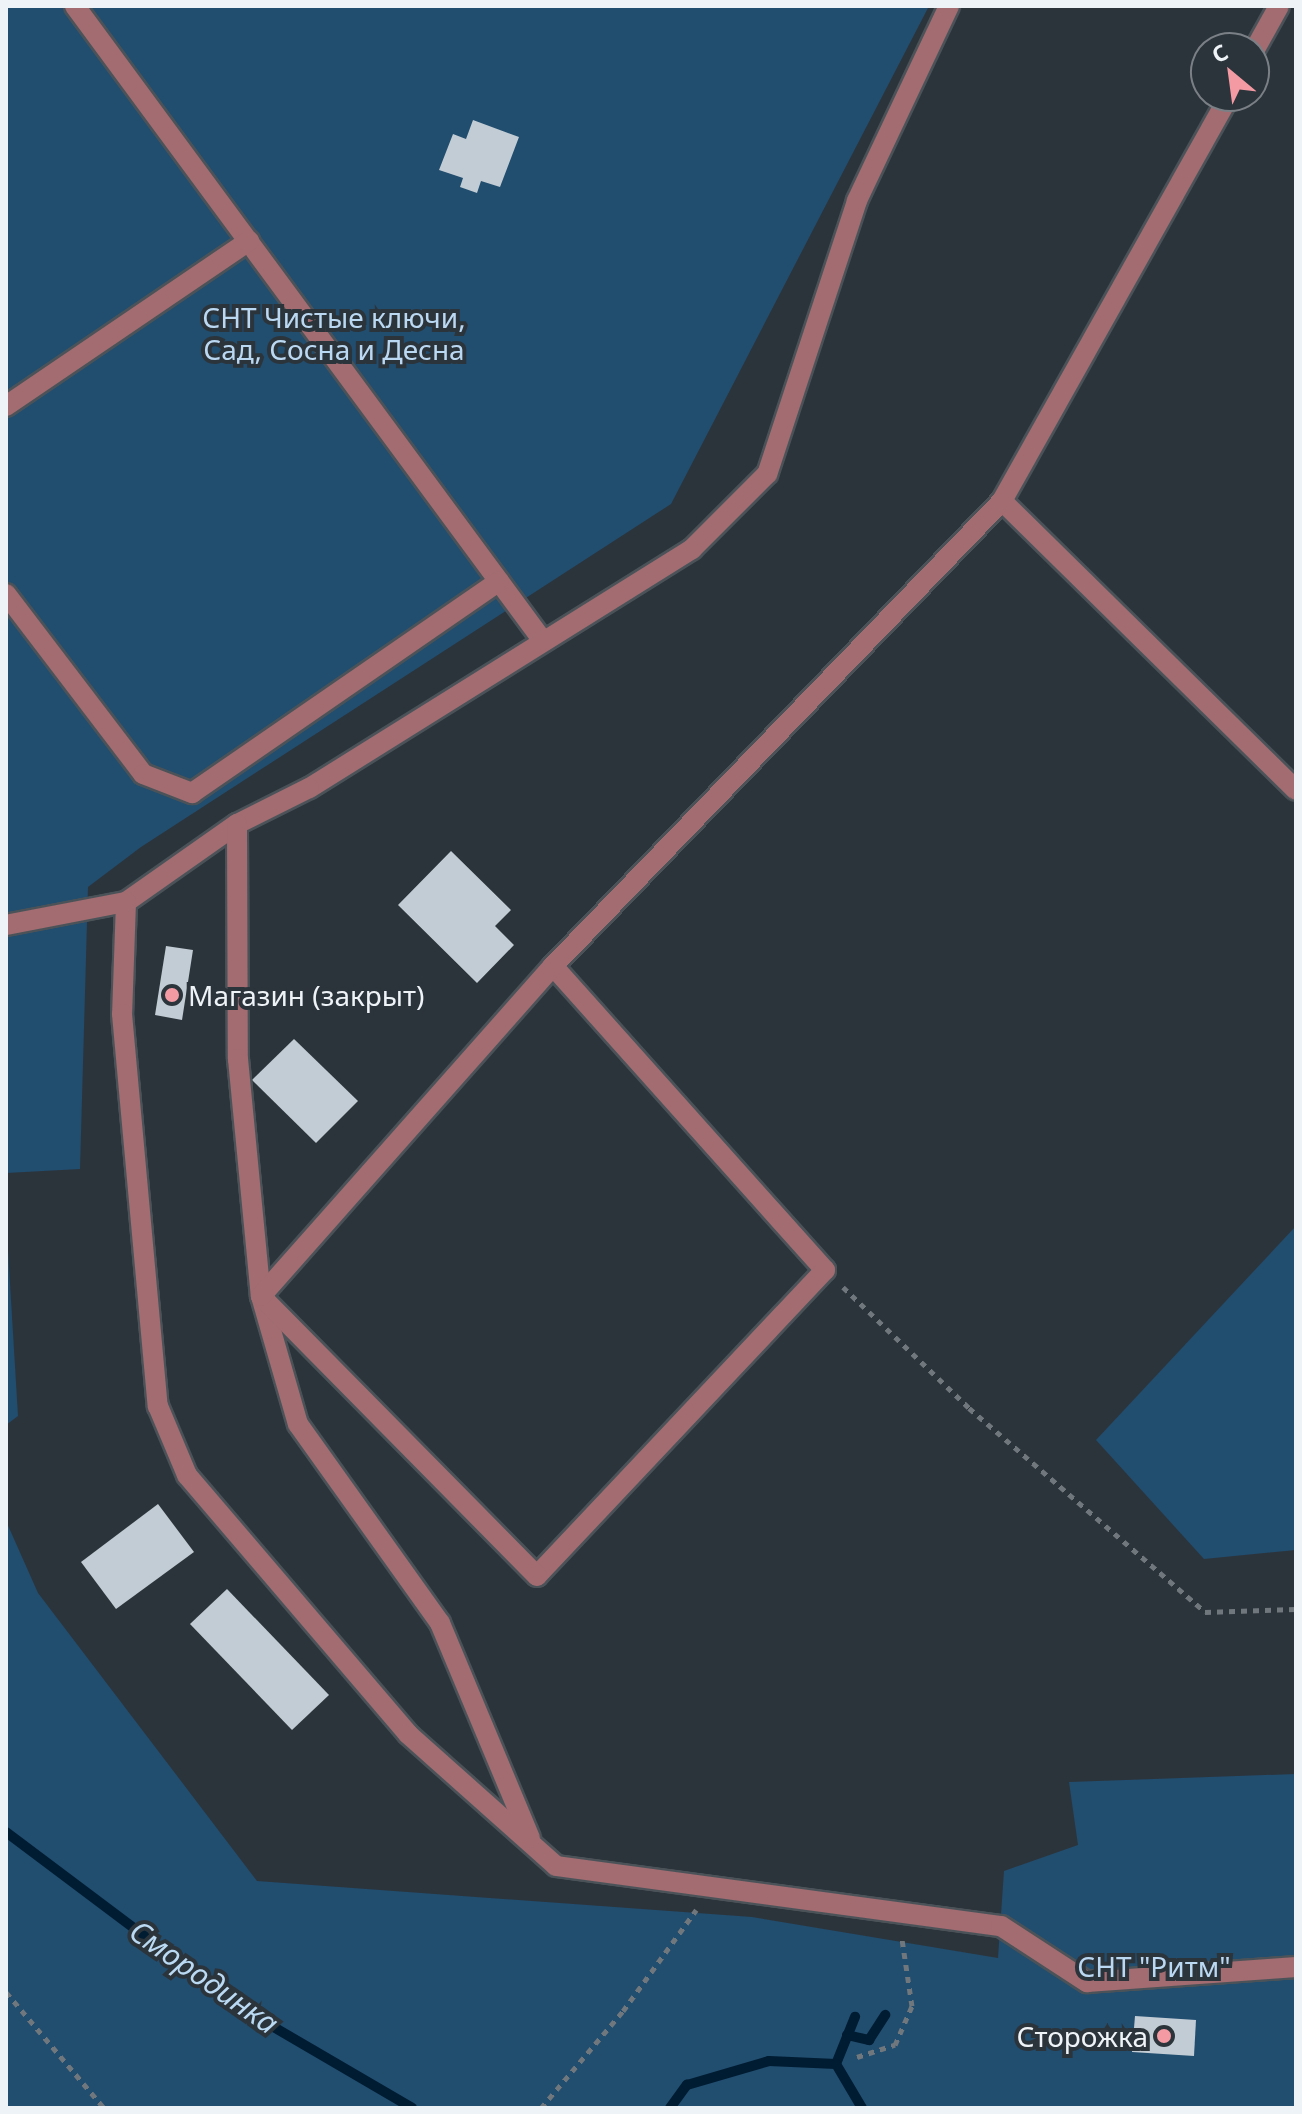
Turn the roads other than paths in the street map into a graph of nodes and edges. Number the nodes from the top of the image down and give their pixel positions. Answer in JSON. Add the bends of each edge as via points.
{"nodes":[{"id":1,"x":75,"y":6,"type":"edge"},
{"id":2,"x":949,"y":6,"type":"edge"},
{"id":3,"x":1279,"y":6,"type":"edge"},
{"id":4,"x":1265,"y":32,"type":"edge"},
{"id":5,"x":1220,"y":112,"type":"edge"},
{"id":6,"x":249,"y":241,"type":"junction"},
{"id":7,"x":6,"y":406,"type":"edge"},
{"id":8,"x":1002,"y":501,"type":"junction"},
{"id":9,"x":499,"y":581,"type":"junction"},
{"id":10,"x":6,"y":594,"type":"edge"},
{"id":11,"x":543,"y":641,"type":"junction"},
{"id":12,"x":1296,"y":790,"type":"edge"},
{"id":13,"x":237,"y":824,"type":"junction"},
{"id":14,"x":126,"y":902,"type":"junction"},
{"id":15,"x":6,"y":925,"type":"edge"},
{"id":16,"x":553,"y":966,"type":"junction"},
{"id":17,"x":261,"y":1296,"type":"junction"},
{"id":18,"x":533,"y":1845,"type":"junction"},
{"id":19,"x":1296,"y":1967,"type":"edge"}],
"edges":[{"from":1,"to":6,"type":"street"},
{"from":2,"to":11,"type":"street","via":[[857,201],[767,474],[692,549]]},
{"from":3,"to":4,"type":"street"},
{"from":5,"to":8,"type":"street"},
{"from":6,"to":7,"type":"street"},
{"from":6,"to":9,"type":"street"},
{"from":8,"to":12,"type":"street"},
{"from":8,"to":16,"type":"street"},
{"from":9,"to":10,"type":"street","via":[[192,793],[143,774]]},
{"from":9,"to":11,"type":"street"},
{"from":11,"to":13,"type":"street","via":[[309,788]]},
{"from":13,"to":14,"type":"street"},
{"from":13,"to":17,"type":"street","via":[[238,1059]]},
{"from":14,"to":15,"type":"street"},
{"from":14,"to":18,"type":"street","via":[[122,1014],[158,1406],[187,1475],[408,1734]]},
{"from":16,"to":17,"type":"street"},
{"from":16,"to":17,"type":"street","via":[[825,1270],[537,1576]]},
{"from":17,"to":18,"type":"street","via":[[298,1424],[440,1623]]},
{"from":18,"to":19,"type":"street","via":[[556,1866],[1001,1926],[1087,1982]]}]}
